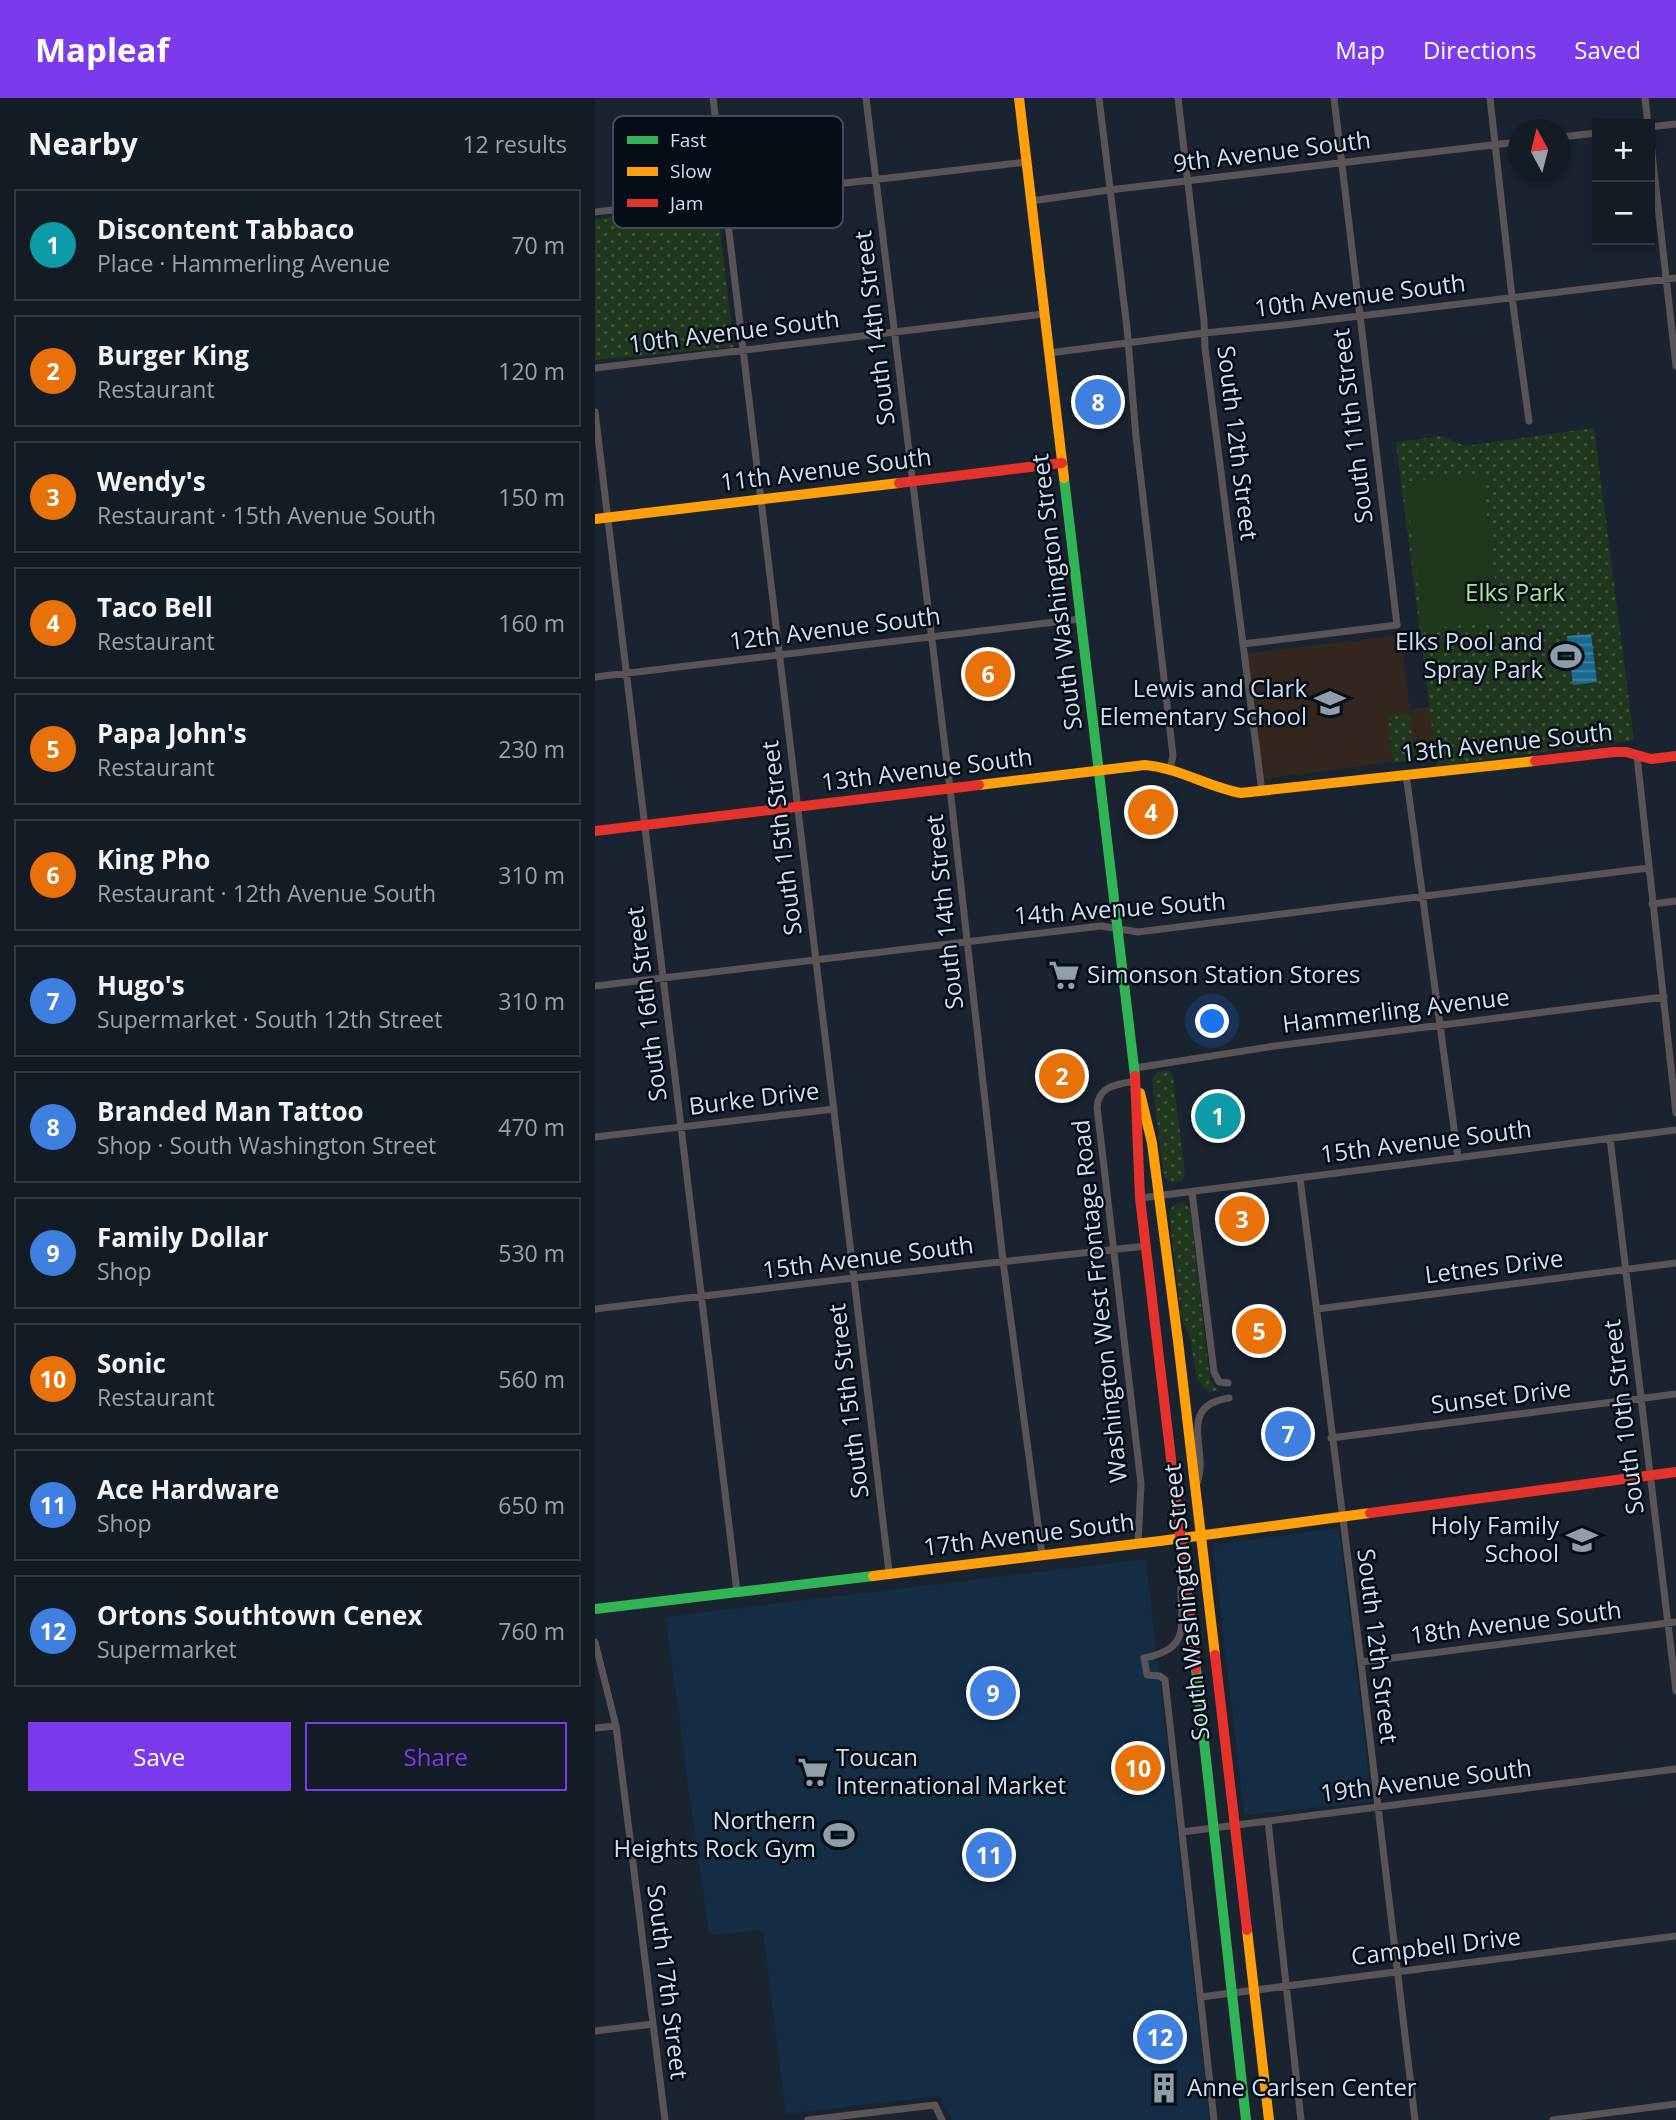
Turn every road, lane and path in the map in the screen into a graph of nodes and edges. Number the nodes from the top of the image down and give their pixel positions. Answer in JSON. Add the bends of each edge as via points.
{"nodes":[{"id":1,"x":713,"y":98,"type":"edge"},
{"id":2,"x":866,"y":98,"type":"edge"},
{"id":3,"x":1019,"y":98,"type":"edge"},
{"id":4,"x":1098,"y":98,"type":"edge"},
{"id":5,"x":1178,"y":98,"type":"edge"},
{"id":6,"x":1334,"y":98,"type":"edge"},
{"id":7,"x":1490,"y":98,"type":"edge"},
{"id":8,"x":1645,"y":98,"type":"edge"},
{"id":9,"x":715,"y":116,"type":"edge"},
{"id":10,"x":1648,"y":119,"type":"edge"},
{"id":11,"x":1676,"y":124,"type":"edge"},
{"id":12,"x":1655,"y":125,"type":"edge"},
{"id":13,"x":1592,"y":134,"type":"edge"},
{"id":14,"x":1571,"y":136,"type":"edge"},
{"id":15,"x":1508,"y":143,"type":"edge"},
{"id":16,"x":1496,"y":145,"type":"junction"},
{"id":17,"x":1026,"y":162,"type":"junction"},
{"id":18,"x":1342,"y":163,"type":"junction"},
{"id":19,"x":1655,"y":177,"type":"edge"},
{"id":20,"x":877,"y":179,"type":"junction"},
{"id":21,"x":1188,"y":181,"type":"junction"},
{"id":22,"x":843,"y":183,"type":"edge"},
{"id":23,"x":1109,"y":190,"type":"junction"},
{"id":24,"x":1031,"y":201,"type":"junction"},
{"id":25,"x":613,"y":210,"type":"edge"},
{"id":26,"x":595,"y":212,"type":"edge"},
{"id":27,"x":729,"y":228,"type":"edge"},
{"id":28,"x":1676,"y":278,"type":"edge"},
{"id":29,"x":1667,"y":279,"type":"junction"},
{"id":30,"x":1512,"y":297,"type":"junction"},
{"id":31,"x":1044,"y":314,"type":"junction"},
{"id":32,"x":1359,"y":316,"type":"junction"},
{"id":33,"x":895,"y":332,"type":"junction"},
{"id":34,"x":1204,"y":332,"type":"junction"},
{"id":35,"x":1128,"y":344,"type":"junction"},
{"id":36,"x":743,"y":350,"type":"junction"},
{"id":37,"x":1049,"y":353,"type":"junction"},
{"id":38,"x":1676,"y":366,"type":"edge"},
{"id":39,"x":595,"y":368,"type":"edge"},
{"id":40,"x":595,"y":412,"type":"edge"},
{"id":41,"x":1529,"y":421,"type":"dead end"},
{"id":42,"x":1062,"y":463,"type":"junction"},
{"id":43,"x":913,"y":481,"type":"junction"},
{"id":44,"x":760,"y":499,"type":"junction"},
{"id":45,"x":608,"y":517,"type":"junction"},
{"id":46,"x":595,"y":519,"type":"edge"},
{"id":47,"x":1080,"y":619,"type":"junction"},
{"id":48,"x":931,"y":636,"type":"junction"},
{"id":49,"x":1243,"y":644,"type":"junction"},
{"id":50,"x":779,"y":654,"type":"junction"},
{"id":51,"x":626,"y":674,"type":"junction"},
{"id":52,"x":595,"y":677,"type":"edge"},
{"id":53,"x":1637,"y":756,"type":"junction"},
{"id":54,"x":1676,"y":756,"type":"edge"},
{"id":55,"x":1170,"y":769,"type":"junction"},
{"id":56,"x":1100,"y":770,"type":"junction"},
{"id":57,"x":1406,"y":775,"type":"junction"},
{"id":58,"x":950,"y":788,"type":"junction"},
{"id":59,"x":1262,"y":792,"type":"junction"},
{"id":60,"x":797,"y":807,"type":"junction"},
{"id":61,"x":645,"y":825,"type":"junction"},
{"id":62,"x":595,"y":831,"type":"edge"},
{"id":63,"x":1648,"y":868,"type":"junction"},
{"id":64,"x":1424,"y":895,"type":"junction"},
{"id":65,"x":1676,"y":901,"type":"edge"},
{"id":66,"x":1652,"y":904,"type":"junction"},
{"id":67,"x":1117,"y":927,"type":"junction"},
{"id":68,"x":967,"y":941,"type":"junction"},
{"id":69,"x":816,"y":959,"type":"junction"},
{"id":70,"x":663,"y":977,"type":"junction"},
{"id":71,"x":595,"y":986,"type":"edge"},
{"id":72,"x":1664,"y":998,"type":"junction"},
{"id":73,"x":1441,"y":1024,"type":"junction"},
{"id":74,"x":1135,"y":1068,"type":"junction"},
{"id":75,"x":1136,"y":1081,"type":"junction"},
{"id":76,"x":834,"y":1109,"type":"junction"},
{"id":77,"x":1676,"y":1113,"type":"edge"},
{"id":78,"x":681,"y":1126,"type":"junction"},
{"id":79,"x":1676,"y":1130,"type":"edge"},
{"id":80,"x":595,"y":1137,"type":"edge"},
{"id":81,"x":1610,"y":1138,"type":"junction"},
{"id":82,"x":1458,"y":1158,"type":"junction"},
{"id":83,"x":1300,"y":1178,"type":"junction"},
{"id":84,"x":1192,"y":1192,"type":"junction"},
{"id":85,"x":1160,"y":1196,"type":"junction"},
{"id":86,"x":1140,"y":1198,"type":"junction"},
{"id":87,"x":1146,"y":1246,"type":"junction"},
{"id":88,"x":1113,"y":1250,"type":"junction"},
{"id":89,"x":1003,"y":1261,"type":"junction"},
{"id":90,"x":1676,"y":1263,"type":"edge"},
{"id":91,"x":1627,"y":1269,"type":"junction"},
{"id":92,"x":853,"y":1278,"type":"junction"},
{"id":93,"x":701,"y":1297,"type":"junction"},
{"id":94,"x":595,"y":1309,"type":"edge"},
{"id":95,"x":1317,"y":1309,"type":"junction"},
{"id":96,"x":1228,"y":1383,"type":"dead end"},
{"id":97,"x":1676,"y":1394,"type":"edge"},
{"id":98,"x":1229,"y":1398,"type":"dead end"},
{"id":99,"x":1641,"y":1399,"type":"junction"},
{"id":100,"x":1331,"y":1437,"type":"junction"},
{"id":101,"x":1676,"y":1472,"type":"edge"},
{"id":102,"x":1650,"y":1476,"type":"junction"},
{"id":103,"x":1196,"y":1487,"type":"junction"},
{"id":104,"x":1342,"y":1517,"type":"junction"},
{"id":105,"x":1202,"y":1535,"type":"junction"},
{"id":106,"x":1181,"y":1538,"type":"junction"},
{"id":107,"x":1139,"y":1544,"type":"junction"},
{"id":108,"x":1042,"y":1555,"type":"junction"},
{"id":109,"x":889,"y":1572,"type":"junction"},
{"id":110,"x":1184,"y":1575,"type":"junction"},
{"id":111,"x":737,"y":1592,"type":"junction"},
{"id":112,"x":595,"y":1609,"type":"edge"},
{"id":113,"x":1672,"y":1622,"type":"edge"},
{"id":114,"x":595,"y":1642,"type":"edge"},
{"id":115,"x":1361,"y":1662,"type":"junction"},
{"id":116,"x":1676,"y":1691,"type":"edge"},
{"id":117,"x":615,"y":1726,"type":"junction"},
{"id":118,"x":595,"y":1728,"type":"edge"},
{"id":119,"x":1676,"y":1769,"type":"edge"},
{"id":120,"x":1378,"y":1806,"type":"junction"},
{"id":121,"x":1268,"y":1821,"type":"junction"},
{"id":122,"x":1234,"y":1825,"type":"junction"},
{"id":123,"x":1214,"y":1828,"type":"junction"},
{"id":124,"x":1182,"y":1832,"type":"junction"},
{"id":125,"x":1676,"y":1936,"type":"edge"},
{"id":126,"x":1398,"y":1971,"type":"junction"},
{"id":127,"x":1285,"y":1986,"type":"junction"},
{"id":128,"x":1254,"y":1990,"type":"junction"},
{"id":129,"x":1232,"y":1993,"type":"junction"},
{"id":130,"x":1201,"y":1997,"type":"junction"},
{"id":131,"x":653,"y":2024,"type":"junction"},
{"id":132,"x":595,"y":2031,"type":"edge"},
{"id":133,"x":1676,"y":2104,"type":"edge"},
{"id":134,"x":665,"y":2120,"type":"edge"},
{"id":135,"x":809,"y":2120,"type":"edge"},
{"id":136,"x":942,"y":2120,"type":"edge"},
{"id":137,"x":1215,"y":2120,"type":"edge"},
{"id":138,"x":1246,"y":2120,"type":"edge"},
{"id":139,"x":1269,"y":2120,"type":"edge"},
{"id":140,"x":1301,"y":2120,"type":"edge"},
{"id":141,"x":1415,"y":2120,"type":"edge"},
{"id":142,"x":1553,"y":2120,"type":"edge"}],
"edges":[{"from":1,"to":9,"type":"street","name":"South 15th Street"},
{"from":2,"to":20,"type":"street","name":"South 14th Street"},
{"from":3,"to":17,"type":"main road","name":"South Washington Street"},
{"from":4,"to":23,"type":"street"},
{"from":5,"to":21,"type":"street","name":"South 12th Street"},
{"from":6,"to":18,"type":"street","name":"South 11th Street"},
{"from":7,"to":16,"type":"street"},
{"from":8,"to":10,"type":"street"},
{"from":11,"to":12,"type":"street"},
{"from":13,"to":14,"type":"street"},
{"from":15,"to":16,"type":"street","name":"9th Avenue South"},
{"from":16,"to":18,"type":"street","name":"9th Avenue South"},
{"from":16,"to":30,"type":"street"},
{"from":17,"to":20,"type":"street"},
{"from":17,"to":24,"type":"main road","name":"South Washington Street"},
{"from":18,"to":21,"type":"street","name":"9th Avenue South"},
{"from":18,"to":32,"type":"street","name":"South 11th Street"},
{"from":19,"to":29,"type":"street"},
{"from":20,"to":22,"type":"street"},
{"from":20,"to":33,"type":"street","name":"South 14th Street"},
{"from":21,"to":23,"type":"street","name":"9th Avenue South"},
{"from":21,"to":34,"type":"street","name":"South 12th Street"},
{"from":23,"to":24,"type":"street","name":"9th Avenue South"},
{"from":23,"to":35,"type":"street"},
{"from":24,"to":31,"type":"main road","name":"South Washington Street"},
{"from":25,"to":26,"type":"street"},
{"from":27,"to":36,"type":"street","name":"South 15th Street"},
{"from":28,"to":29,"type":"street","name":"10th Avenue South"},
{"from":29,"to":30,"type":"street","name":"10th Avenue South"},
{"from":29,"to":38,"type":"street"},
{"from":30,"to":32,"type":"street","name":"10th Avenue South"},
{"from":30,"to":41,"type":"street"},
{"from":31,"to":33,"type":"street","name":"10th Avenue South"},
{"from":31,"to":37,"type":"main road","name":"South Washington Street"},
{"from":32,"to":34,"type":"street","name":"10th Avenue South"},
{"from":32,"to":49,"type":"street","name":"South 11th Street","via":[[1397,625]]},
{"from":33,"to":36,"type":"street","name":"10th Avenue South"},
{"from":33,"to":43,"type":"street","name":"South 14th Street"},
{"from":34,"to":35,"type":"street","name":"10th Avenue South"},
{"from":34,"to":49,"type":"street","name":"South 12th Street"},
{"from":35,"to":37,"type":"street","name":"10th Avenue South"},
{"from":35,"to":55,"type":"street","via":[[1173,756]]},
{"from":36,"to":39,"type":"street","name":"10th Avenue South"},
{"from":36,"to":44,"type":"street","name":"South 15th Street"},
{"from":37,"to":42,"type":"main road","name":"South Washington Street"},
{"from":40,"to":45,"type":"street","name":"South 16th Street"},
{"from":42,"to":43,"type":"main road","name":"11th Avenue South"},
{"from":42,"to":47,"type":"main road","name":"South Washington Street"},
{"from":43,"to":44,"type":"main road","name":"11th Avenue South"},
{"from":43,"to":48,"type":"street","name":"South 14th Street"},
{"from":44,"to":45,"type":"main road","name":"11th Avenue South"},
{"from":44,"to":50,"type":"street","name":"South 15th Street"},
{"from":45,"to":46,"type":"main road","name":"11th Avenue South"},
{"from":45,"to":51,"type":"street","name":"South 16th Street"},
{"from":47,"to":48,"type":"street","name":"12th Avenue South"},
{"from":47,"to":56,"type":"main road","name":"South Washington Street"},
{"from":48,"to":50,"type":"street","name":"12th Avenue South"},
{"from":48,"to":58,"type":"street","name":"South 14th Street"},
{"from":49,"to":59,"type":"street","name":"South 12th Street"},
{"from":50,"to":51,"type":"street","name":"12th Avenue South"},
{"from":50,"to":60,"type":"street","name":"South 15th Street"},
{"from":51,"to":52,"type":"street","name":"12th Avenue South"},
{"from":51,"to":61,"type":"street","name":"South 16th Street"},
{"from":53,"to":54,"type":"main road","name":"13th Avenue South"},
{"from":53,"to":57,"type":"main road","name":"13th Avenue South","via":[[1614,752]]},
{"from":53,"to":63,"type":"street"},
{"from":55,"to":56,"type":"main road","name":"13th Avenue South","via":[[1145,765]]},
{"from":55,"to":59,"type":"main road","name":"13th Avenue South","via":[[1231,792]]},
{"from":56,"to":58,"type":"main road","name":"13th Avenue South"},
{"from":56,"to":67,"type":"main road","name":"South Washington Street"},
{"from":57,"to":59,"type":"main road","name":"13th Avenue South"},
{"from":57,"to":64,"type":"street"},
{"from":58,"to":60,"type":"main road","name":"13th Avenue South"},
{"from":58,"to":68,"type":"street","name":"South 14th Street"},
{"from":60,"to":61,"type":"main road","name":"13th Avenue South"},
{"from":60,"to":69,"type":"street","name":"South 15th Street"},
{"from":61,"to":62,"type":"main road","name":"13th Avenue South"},
{"from":61,"to":70,"type":"street","name":"South 16th Street"},
{"from":63,"to":64,"type":"street","name":"14th Avenue South"},
{"from":63,"to":66,"type":"street"},
{"from":64,"to":67,"type":"street","name":"14th Avenue South","via":[[1138,932]]},
{"from":64,"to":73,"type":"street"},
{"from":65,"to":66,"type":"street"},
{"from":66,"to":72,"type":"street"},
{"from":67,"to":68,"type":"street","name":"14th Avenue South"},
{"from":67,"to":74,"type":"main road","name":"South Washington Street"},
{"from":68,"to":69,"type":"street","name":"14th Avenue South"},
{"from":68,"to":89,"type":"street","name":"South 14th Street"},
{"from":69,"to":70,"type":"street","name":"14th Avenue South"},
{"from":69,"to":76,"type":"street","name":"South 15th Street"},
{"from":70,"to":71,"type":"street","name":"14th Avenue South"},
{"from":70,"to":78,"type":"street","name":"South 16th Street"},
{"from":72,"to":73,"type":"street","name":"Hammerling Avenue"},
{"from":72,"to":77,"type":"street"},
{"from":73,"to":74,"type":"street","name":"Hammerling Avenue"},
{"from":73,"to":82,"type":"street"},
{"from":74,"to":75,"type":"main road","name":"South Washington Street"},
{"from":75,"to":85,"type":"main road","name":"South Washington Street"},
{"from":75,"to":86,"type":"main road","name":"South Washington Street"},
{"from":75,"to":88,"type":"street","name":"Washington West Frontage Road","via":[[1105,1089],[1097,1107]]},
{"from":76,"to":78,"type":"street","name":"Burke Drive"},
{"from":76,"to":92,"type":"street","name":"South 15th Street"},
{"from":78,"to":80,"type":"street","name":"Burke Drive"},
{"from":78,"to":93,"type":"street","name":"South 16th Street"},
{"from":79,"to":81,"type":"street","name":"15th Avenue South"},
{"from":81,"to":82,"type":"street","name":"15th Avenue South"},
{"from":81,"to":91,"type":"street","name":"South 10th Street"},
{"from":82,"to":83,"type":"street","name":"15th Avenue South"},
{"from":83,"to":84,"type":"street","name":"15th Avenue South"},
{"from":83,"to":95,"type":"street","name":"South 12th Street"},
{"from":84,"to":85,"type":"street","name":"15th Avenue South"},
{"from":84,"to":96,"type":"street","via":[[1214,1372],[1219,1382]]},
{"from":85,"to":86,"type":"street","name":"15th Avenue South"},
{"from":85,"to":103,"type":"main road","name":"South Washington Street"},
{"from":86,"to":87,"type":"main road","name":"South Washington Street"},
{"from":87,"to":88,"type":"street","name":"15th Avenue South"},
{"from":87,"to":106,"type":"main road","name":"South Washington Street"},
{"from":88,"to":89,"type":"street","name":"15th Avenue South"},
{"from":88,"to":107,"type":"street","name":"Washington West Frontage Road","via":[[1141,1484]]},
{"from":89,"to":92,"type":"street","name":"15th Avenue South"},
{"from":89,"to":108,"type":"street","name":"South 14th Street"},
{"from":90,"to":91,"type":"street","name":"Letnes Drive"},
{"from":91,"to":95,"type":"street","name":"Letnes Drive"},
{"from":91,"to":99,"type":"street","name":"South 10th Street"},
{"from":92,"to":93,"type":"street","name":"15th Avenue South"},
{"from":92,"to":109,"type":"street","name":"South 15th Street"},
{"from":93,"to":94,"type":"street","name":"15th Avenue South"},
{"from":93,"to":111,"type":"street","name":"South 16th Street"},
{"from":95,"to":100,"type":"street","name":"South 12th Street"},
{"from":97,"to":99,"type":"street","name":"Sunset Drive"},
{"from":98,"to":103,"type":"street","via":[[1207,1406],[1199,1418],[1201,1470]]},
{"from":99,"to":100,"type":"street","name":"Sunset Drive"},
{"from":99,"to":102,"type":"street","name":"South 10th Street"},
{"from":100,"to":104,"type":"street","name":"South 12th Street"},
{"from":101,"to":102,"type":"main road","name":"17th Avenue South"},
{"from":102,"to":104,"type":"main road","name":"17th Avenue South"},
{"from":102,"to":113,"type":"street","name":"South 10th Street"},
{"from":103,"to":105,"type":"main road","name":"South Washington Street"},
{"from":104,"to":105,"type":"main road","name":"17th Avenue South"},
{"from":104,"to":115,"type":"street","name":"South 12th Street"},
{"from":105,"to":106,"type":"main road","name":"17th Avenue South"},
{"from":105,"to":122,"type":"main road","name":"South Washington Street"},
{"from":106,"to":107,"type":"main road","name":"17th Avenue South"},
{"from":106,"to":110,"type":"main road","name":"South Washington Street"},
{"from":107,"to":108,"type":"main road","name":"17th Avenue South"},
{"from":108,"to":109,"type":"main road","name":"17th Avenue South"},
{"from":109,"to":111,"type":"main road","name":"17th Avenue South"},
{"from":110,"to":123,"type":"main road","name":"South Washington Street"},
{"from":110,"to":124,"type":"street","via":[[1182,1632],[1169,1651],[1144,1658],[1147,1675],[1160,1675],[1165,1681]]},
{"from":111,"to":112,"type":"main road","name":"17th Avenue South"},
{"from":113,"to":115,"type":"street","name":"18th Avenue South"},
{"from":113,"to":116,"type":"street","name":"South 10th Street"},
{"from":114,"to":117,"type":"street","name":"South 17th Street"},
{"from":115,"to":120,"type":"street","name":"South 12th Street"},
{"from":117,"to":118,"type":"street"},
{"from":117,"to":131,"type":"street","name":"South 17th Street"},
{"from":119,"to":120,"type":"street","name":"19th Avenue South"},
{"from":120,"to":121,"type":"street","name":"19th Avenue South"},
{"from":120,"to":126,"type":"street","name":"South 12th Street"},
{"from":121,"to":122,"type":"street","name":"19th Avenue South"},
{"from":121,"to":127,"type":"street"},
{"from":122,"to":123,"type":"street","name":"19th Avenue South"},
{"from":122,"to":128,"type":"main road","name":"South Washington Street"},
{"from":123,"to":124,"type":"street","name":"19th Avenue South"},
{"from":123,"to":129,"type":"main road","name":"South Washington Street"},
{"from":124,"to":130,"type":"street"},
{"from":125,"to":126,"type":"street","name":"Campbell Drive"},
{"from":126,"to":127,"type":"street","name":"Campbell Drive"},
{"from":126,"to":141,"type":"street","name":"South 12th Street"},
{"from":127,"to":128,"type":"street","name":"Campbell Drive"},
{"from":127,"to":140,"type":"street"},
{"from":128,"to":129,"type":"street","name":"Campbell Drive"},
{"from":128,"to":139,"type":"main road","name":"South Washington Street"},
{"from":129,"to":130,"type":"street","name":"Campbell Drive"},
{"from":129,"to":138,"type":"main road","name":"South Washington Street"},
{"from":130,"to":137,"type":"street"},
{"from":131,"to":132,"type":"street"},
{"from":131,"to":134,"type":"street","name":"South 17th Street"},
{"from":133,"to":142,"type":"street"},
{"from":135,"to":136,"type":"street","via":[[935,2105]]}]}
